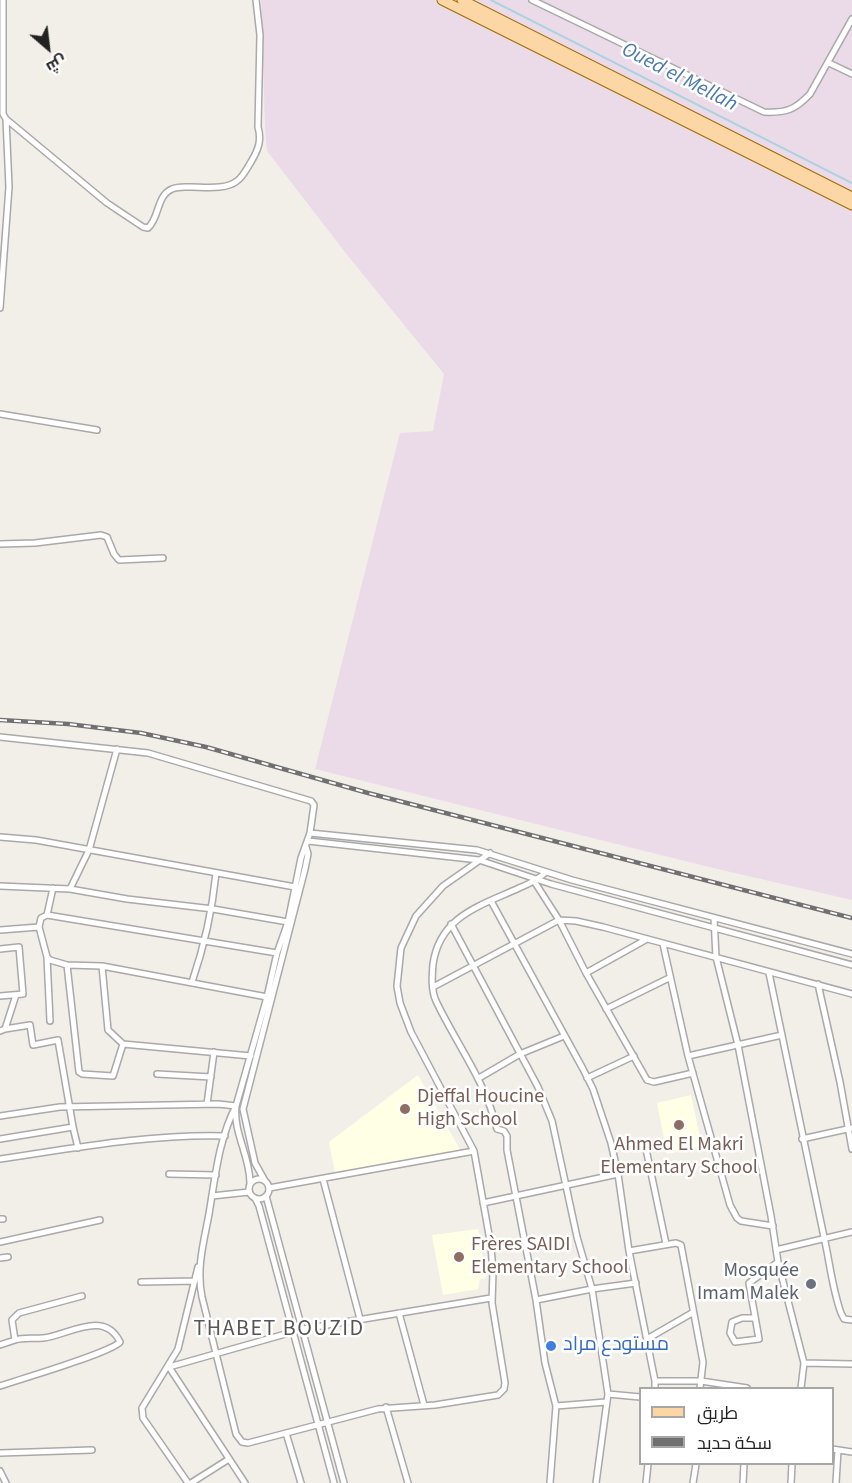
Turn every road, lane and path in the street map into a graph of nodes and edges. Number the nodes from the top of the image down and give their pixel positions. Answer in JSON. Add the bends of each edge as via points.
{"nodes":[{"id":1,"x":3,"y":0,"type":"edge"},
{"id":2,"x":256,"y":0,"type":"edge"},
{"id":3,"x":442,"y":0,"type":"edge"},
{"id":4,"x":462,"y":0,"type":"edge"},
{"id":5,"x":532,"y":0,"type":"edge"},
{"id":6,"x":852,"y":19,"type":"edge"},
{"id":7,"x":829,"y":63,"type":"junction"},
{"id":8,"x":852,"y":74,"type":"edge"},
{"id":9,"x":3,"y":115,"type":"edge"},
{"id":10,"x":852,"y":197,"type":"edge"},
{"id":11,"x":852,"y":206,"type":"edge"},
{"id":12,"x":3,"y":212,"type":"edge"},
{"id":13,"x":0,"y":308,"type":"edge"},
{"id":14,"x":0,"y":414,"type":"edge"},
{"id":15,"x":97,"y":429,"type":"dead end"},
{"id":16,"x":0,"y":544,"type":"edge"},
{"id":17,"x":163,"y":558,"type":"dead end"},
{"id":18,"x":0,"y":737,"type":"edge"},
{"id":19,"x":117,"y":749,"type":"junction"},
{"id":20,"x":310,"y":833,"type":"junction"},
{"id":21,"x":0,"y":837,"type":"edge"},
{"id":22,"x":307,"y":844,"type":"junction"},
{"id":23,"x":89,"y":850,"type":"junction"},
{"id":24,"x":490,"y":853,"type":"junction"},
{"id":25,"x":479,"y":860,"type":"junction"},
{"id":26,"x":546,"y":872,"type":"junction"},
{"id":27,"x":216,"y":873,"type":"junction"},
{"id":28,"x":536,"y":880,"type":"junction"},
{"id":29,"x":0,"y":886,"type":"edge"},
{"id":30,"x":295,"y":887,"type":"junction"},
{"id":31,"x":53,"y":888,"type":"junction"},
{"id":32,"x":70,"y":889,"type":"junction"},
{"id":33,"x":491,"y":901,"type":"junction"},
{"id":34,"x":213,"y":909,"type":"junction"},
{"id":35,"x":47,"y":915,"type":"junction"},
{"id":36,"x":714,"y":918,"type":"junction"},
{"id":37,"x":559,"y":920,"type":"junction"},
{"id":38,"x":288,"y":922,"type":"junction"},
{"id":39,"x":451,"y":924,"type":"junction"},
{"id":40,"x":39,"y":927,"type":"junction"},
{"id":41,"x":714,"y":928,"type":"junction"},
{"id":42,"x":0,"y":930,"type":"edge"},
{"id":43,"x":647,"y":939,"type":"junction"},
{"id":44,"x":206,"y":940,"type":"junction"},
{"id":45,"x":513,"y":944,"type":"junction"},
{"id":46,"x":663,"y":944,"type":"junction"},
{"id":47,"x":0,"y":949,"type":"edge"},
{"id":48,"x":277,"y":953,"type":"junction"},
{"id":49,"x":852,"y":954,"type":"edge"},
{"id":50,"x":46,"y":957,"type":"junction"},
{"id":51,"x":716,"y":957,"type":"junction"},
{"id":52,"x":67,"y":965,"type":"junction"},
{"id":53,"x":852,"y":965,"type":"edge"},
{"id":54,"x":102,"y":966,"type":"junction"},
{"id":55,"x":473,"y":966,"type":"junction"},
{"id":56,"x":586,"y":973,"type":"junction"},
{"id":57,"x":769,"y":973,"type":"junction"},
{"id":58,"x":669,"y":978,"type":"junction"},
{"id":59,"x":192,"y":982,"type":"junction"},
{"id":60,"x":818,"y":984,"type":"junction"},
{"id":61,"x":433,"y":987,"type":"junction"},
{"id":62,"x":852,"y":994,"type":"edge"},
{"id":63,"x":16,"y":995,"type":"junction"},
{"id":64,"x":0,"y":996,"type":"edge"},
{"id":65,"x":267,"y":997,"type":"junction"},
{"id":66,"x":606,"y":1009,"type":"junction"},
{"id":67,"x":50,"y":1021,"type":"dead end"},
{"id":68,"x":3,"y":1030,"type":"edge"},
{"id":69,"x":782,"y":1035,"type":"junction"},
{"id":70,"x":564,"y":1036,"type":"junction"},
{"id":71,"x":123,"y":1044,"type":"junction"},
{"id":72,"x":738,"y":1045,"type":"junction"},
{"id":73,"x":214,"y":1052,"type":"junction"},
{"id":74,"x":520,"y":1054,"type":"junction"},
{"id":75,"x":251,"y":1056,"type":"junction"},
{"id":76,"x":634,"y":1056,"type":"junction"},
{"id":77,"x":688,"y":1056,"type":"junction"},
{"id":78,"x":693,"y":1073,"type":"junction"},
{"id":79,"x":157,"y":1074,"type":"dead end"},
{"id":80,"x":211,"y":1077,"type":"junction"},
{"id":81,"x":479,"y":1078,"type":"junction"},
{"id":82,"x":587,"y":1078,"type":"junction"},
{"id":83,"x":207,"y":1104,"type":"junction"},
{"id":84,"x":236,"y":1106,"type":"junction"},
{"id":85,"x":69,"y":1107,"type":"junction"},
{"id":86,"x":0,"y":1116,"type":"edge"},
{"id":87,"x":73,"y":1127,"type":"junction"},
{"id":88,"x":850,"y":1128,"type":"edge"},
{"id":89,"x":225,"y":1136,"type":"junction"},
{"id":90,"x":0,"y":1139,"type":"edge"},
{"id":91,"x":802,"y":1139,"type":"junction"},
{"id":92,"x":78,"y":1148,"type":"junction"},
{"id":93,"x":646,"y":1149,"type":"dead end"},
{"id":94,"x":852,"y":1149,"type":"edge"},
{"id":95,"x":474,"y":1151,"type":"junction"},
{"id":96,"x":0,"y":1160,"type":"edge"},
{"id":97,"x":169,"y":1174,"type":"dead end"},
{"id":98,"x":618,"y":1174,"type":"junction"},
{"id":99,"x":216,"y":1175,"type":"junction"},
{"id":100,"x":323,"y":1179,"type":"junction"},
{"id":101,"x":265,"y":1181,"type":"junction"},
{"id":102,"x":250,"y":1183,"type":"junction"},
{"id":103,"x":568,"y":1186,"type":"junction"},
{"id":104,"x":269,"y":1188,"type":"junction"},
{"id":105,"x":249,"y":1191,"type":"junction"},
{"id":106,"x":212,"y":1196,"type":"junction"},
{"id":107,"x":266,"y":1196,"type":"junction"},
{"id":108,"x":517,"y":1197,"type":"junction"},
{"id":109,"x":255,"y":1198,"type":"junction"},
{"id":110,"x":483,"y":1203,"type":"junction"},
{"id":111,"x":100,"y":1220,"type":"dead end"},
{"id":112,"x":773,"y":1226,"type":"junction"},
{"id":113,"x":852,"y":1232,"type":"edge"},
{"id":114,"x":825,"y":1238,"type":"junction"},
{"id":115,"x":0,"y":1242,"type":"edge"},
{"id":116,"x":666,"y":1244,"type":"junction"},
{"id":117,"x":776,"y":1250,"type":"junction"},
{"id":118,"x":629,"y":1251,"type":"junction"},
{"id":119,"x":8,"y":1257,"type":"dead end"},
{"id":120,"x":0,"y":1258,"type":"edge"},
{"id":121,"x":778,"y":1262,"type":"junction"},
{"id":122,"x":197,"y":1280,"type":"junction"},
{"id":123,"x":141,"y":1282,"type":"dead end"},
{"id":124,"x":636,"y":1283,"type":"junction"},
{"id":125,"x":592,"y":1289,"type":"junction"},
{"id":126,"x":82,"y":1296,"type":"dead end"},
{"id":127,"x":491,"y":1298,"type":"junction"},
{"id":128,"x":536,"y":1300,"type":"junction"},
{"id":129,"x":399,"y":1313,"type":"junction"},
{"id":130,"x":692,"y":1313,"type":"junction"},
{"id":131,"x":754,"y":1318,"type":"junction"},
{"id":132,"x":360,"y":1319,"type":"junction"},
{"id":133,"x":852,"y":1320,"type":"edge"},
{"id":134,"x":303,"y":1329,"type":"junction"},
{"id":135,"x":292,"y":1331,"type":"junction"},
{"id":136,"x":15,"y":1340,"type":"junction"},
{"id":137,"x":647,"y":1340,"type":"junction"},
{"id":138,"x":0,"y":1345,"type":"edge"},
{"id":139,"x":216,"y":1354,"type":"junction"},
{"id":140,"x":804,"y":1363,"type":"junction"},
{"id":141,"x":852,"y":1365,"type":"edge"},
{"id":142,"x":169,"y":1366,"type":"junction"},
{"id":143,"x":655,"y":1381,"type":"junction"},
{"id":144,"x":700,"y":1382,"type":"junction"},
{"id":145,"x":0,"y":1386,"type":"edge"},
{"id":146,"x":655,"y":1387,"type":"edge"},
{"id":147,"x":700,"y":1387,"type":"edge"},
{"id":148,"x":734,"y":1387,"type":"edge"},
{"id":149,"x":801,"y":1387,"type":"edge"},
{"id":150,"x":608,"y":1394,"type":"junction"},
{"id":151,"x":639,"y":1397,"type":"edge"},
{"id":152,"x":606,"y":1402,"type":"junction"},
{"id":153,"x":424,"y":1405,"type":"junction"},
{"id":154,"x":556,"y":1406,"type":"junction"},
{"id":155,"x":386,"y":1407,"type":"junction"},
{"id":156,"x":327,"y":1422,"type":"junction"},
{"id":157,"x":318,"y":1424,"type":"junction"},
{"id":158,"x":286,"y":1432,"type":"junction"},
{"id":159,"x":92,"y":1450,"type":"dead end"},
{"id":160,"x":836,"y":1450,"type":"edge"},
{"id":161,"x":852,"y":1452,"type":"edge"},
{"id":162,"x":0,"y":1453,"type":"edge"},
{"id":163,"x":228,"y":1459,"type":"junction"},
{"id":164,"x":648,"y":1465,"type":"edge"},
{"id":165,"x":696,"y":1465,"type":"edge"},
{"id":166,"x":744,"y":1465,"type":"edge"},
{"id":167,"x":792,"y":1465,"type":"edge"},
{"id":168,"x":0,"y":1471,"type":"edge"},
{"id":169,"x":6,"y":1483,"type":"edge"},
{"id":170,"x":190,"y":1483,"type":"edge"},
{"id":171,"x":244,"y":1483,"type":"edge"},
{"id":172,"x":301,"y":1483,"type":"edge"},
{"id":173,"x":334,"y":1483,"type":"edge"},
{"id":174,"x":344,"y":1483,"type":"edge"},
{"id":175,"x":408,"y":1483,"type":"edge"},
{"id":176,"x":550,"y":1483,"type":"edge"},
{"id":177,"x":596,"y":1483,"type":"edge"},
{"id":178,"x":646,"y":1483,"type":"edge"},
{"id":179,"x":693,"y":1483,"type":"edge"},
{"id":180,"x":742,"y":1483,"type":"edge"},
{"id":181,"x":790,"y":1483,"type":"edge"},
{"id":182,"x":836,"y":1483,"type":"edge"}],
"edges":[{"from":1,"to":9,"type":"street"},
{"from":2,"to":9,"type":"street","via":[[261,136],[256,152],[243,175],[231,185],[173,188],[161,200],[148,228],[107,203]]},
{"from":3,"to":11,"type":"main road"},
{"from":4,"to":10,"type":"main road"},
{"from":5,"to":7,"type":"street","via":[[764,111],[781,113],[802,103]]},
{"from":6,"to":7,"type":"street"},
{"from":7,"to":8,"type":"street"},
{"from":9,"to":12,"type":"street","via":[[9,187]]},
{"from":12,"to":13,"type":"street"},
{"from":14,"to":15,"type":"street"},
{"from":16,"to":17,"type":"street","via":[[101,535],[107,537],[119,560]]},
{"from":18,"to":19,"type":"street"},
{"from":19,"to":20,"type":"street","via":[[148,753],[311,801],[314,807]]},
{"from":19,"to":23,"type":"street"},
{"from":20,"to":22,"type":"street"},
{"from":20,"to":24,"type":"street"},
{"from":21,"to":23,"type":"street"},
{"from":22,"to":25,"type":"street"},
{"from":22,"to":30,"type":"street"},
{"from":22,"to":101,"type":"street","via":[[305,869],[243,1109],[255,1163]]},
{"from":23,"to":27,"type":"street"},
{"from":23,"to":32,"type":"street"},
{"from":24,"to":25,"type":"street"},
{"from":24,"to":26,"type":"street"},
{"from":25,"to":28,"type":"street"},
{"from":25,"to":95,"type":"street","via":[[442,886],[416,916],[400,948],[398,977],[400,1003],[411,1032]]},
{"from":26,"to":28,"type":"street"},
{"from":26,"to":36,"type":"street"},
{"from":27,"to":30,"type":"street"},
{"from":27,"to":34,"type":"street"},
{"from":28,"to":33,"type":"street"},
{"from":28,"to":37,"type":"street"},
{"from":28,"to":41,"type":"street"},
{"from":29,"to":31,"type":"street"},
{"from":30,"to":38,"type":"street"},
{"from":31,"to":32,"type":"street"},
{"from":31,"to":35,"type":"street"},
{"from":32,"to":34,"type":"street"},
{"from":33,"to":39,"type":"street"},
{"from":33,"to":45,"type":"street"},
{"from":34,"to":38,"type":"street"},
{"from":34,"to":44,"type":"street"},
{"from":35,"to":40,"type":"street","via":[[41,918]]},
{"from":35,"to":44,"type":"street"},
{"from":36,"to":41,"type":"street"},
{"from":36,"to":49,"type":"street"},
{"from":37,"to":43,"type":"street"},
{"from":37,"to":45,"type":"street"},
{"from":37,"to":56,"type":"street"},
{"from":38,"to":48,"type":"street"},
{"from":39,"to":55,"type":"street"},
{"from":39,"to":61,"type":"street","via":[[437,946]]},
{"from":40,"to":42,"type":"street"},
{"from":40,"to":50,"type":"street"},
{"from":41,"to":51,"type":"street"},
{"from":41,"to":53,"type":"street"},
{"from":43,"to":46,"type":"street"},
{"from":43,"to":56,"type":"street"},
{"from":44,"to":48,"type":"street"},
{"from":44,"to":59,"type":"street"},
{"from":45,"to":55,"type":"street"},
{"from":45,"to":70,"type":"street"},
{"from":46,"to":51,"type":"street"},
{"from":46,"to":58,"type":"street"},
{"from":47,"to":63,"type":"street","via":[[19,947],[23,994]]},
{"from":48,"to":65,"type":"street"},
{"from":50,"to":52,"type":"street"},
{"from":50,"to":67,"type":"street"},
{"from":51,"to":57,"type":"street"},
{"from":51,"to":72,"type":"street"},
{"from":52,"to":54,"type":"street"},
{"from":52,"to":71,"type":"street","via":[[80,1072],[114,1075]]},
{"from":54,"to":59,"type":"street"},
{"from":54,"to":71,"type":"street","via":[[108,1030]]},
{"from":55,"to":61,"type":"street"},
{"from":55,"to":74,"type":"street"},
{"from":56,"to":66,"type":"street"},
{"from":57,"to":60,"type":"street"},
{"from":57,"to":69,"type":"street"},
{"from":58,"to":66,"type":"street"},
{"from":58,"to":77,"type":"street"},
{"from":59,"to":65,"type":"street"},
{"from":60,"to":62,"type":"street"},
{"from":60,"to":88,"type":"street"},
{"from":61,"to":81,"type":"street","via":[[443,1015]]},
{"from":63,"to":64,"type":"street"},
{"from":63,"to":68,"type":"street"},
{"from":65,"to":75,"type":"street"},
{"from":66,"to":76,"type":"street"},
{"from":68,"to":85,"type":"street","via":[[30,1025],[33,1045],[58,1040]]},
{"from":69,"to":72,"type":"street"},
{"from":69,"to":91,"type":"street"},
{"from":70,"to":74,"type":"street"},
{"from":70,"to":82,"type":"street"},
{"from":71,"to":73,"type":"street"},
{"from":72,"to":77,"type":"street"},
{"from":72,"to":112,"type":"street"},
{"from":73,"to":75,"type":"street"},
{"from":73,"to":80,"type":"street"},
{"from":74,"to":81,"type":"street"},
{"from":74,"to":103,"type":"street","via":[[552,1121]]},
{"from":75,"to":84,"type":"street"},
{"from":76,"to":78,"type":"street","via":[[649,1081]]},
{"from":76,"to":82,"type":"street"},
{"from":77,"to":78,"type":"street"},
{"from":78,"to":112,"type":"street","via":[[732,1211],[741,1221]]},
{"from":79,"to":80,"type":"street"},
{"from":80,"to":83,"type":"street"},
{"from":81,"to":108,"type":"street","via":[[497,1129],[507,1136]]},
{"from":82,"to":98,"type":"street","via":[[606,1125]]},
{"from":83,"to":84,"type":"street"},
{"from":83,"to":85,"type":"street"},
{"from":84,"to":89,"type":"street"},
{"from":84,"to":102,"type":"street","via":[[235,1121]]},
{"from":85,"to":86,"type":"street"},
{"from":85,"to":87,"type":"street"},
{"from":87,"to":90,"type":"street"},
{"from":87,"to":92,"type":"street"},
{"from":88,"to":91,"type":"street"},
{"from":88,"to":94,"type":"street"},
{"from":89,"to":92,"type":"street","via":[[142,1138]]},
{"from":89,"to":99,"type":"street"},
{"from":91,"to":114,"type":"street"},
{"from":92,"to":96,"type":"street"},
{"from":93,"to":116,"type":"street"},
{"from":95,"to":100,"type":"street"},
{"from":95,"to":110,"type":"street"},
{"from":97,"to":99,"type":"street"},
{"from":98,"to":103,"type":"street"},
{"from":98,"to":118,"type":"street"},
{"from":99,"to":106,"type":"street"},
{"from":100,"to":104,"type":"street"},
{"from":100,"to":132,"type":"street"},
{"from":101,"to":102,"type":"street","via":[[257,1179]]},
{"from":101,"to":104,"type":"street"},
{"from":102,"to":105,"type":"street"},
{"from":103,"to":108,"type":"street"},
{"from":103,"to":125,"type":"street"},
{"from":104,"to":107,"type":"street"},
{"from":105,"to":106,"type":"street"},
{"from":105,"to":109,"type":"street"},
{"from":106,"to":122,"type":"street"},
{"from":107,"to":109,"type":"street"},
{"from":107,"to":134,"type":"street"},
{"from":108,"to":110,"type":"street"},
{"from":108,"to":128,"type":"street"},
{"from":109,"to":135,"type":"street"},
{"from":110,"to":127,"type":"street","via":[[492,1261]]},
{"from":111,"to":115,"type":"street"},
{"from":112,"to":117,"type":"street"},
{"from":113,"to":114,"type":"street"},
{"from":114,"to":117,"type":"street"},
{"from":114,"to":133,"type":"street","via":[[837,1304],[844,1319]]},
{"from":116,"to":118,"type":"street"},
{"from":116,"to":130,"type":"street","via":[[676,1243],[682,1249]]},
{"from":117,"to":121,"type":"street"},
{"from":118,"to":124,"type":"street"},
{"from":119,"to":120,"type":"street"},
{"from":121,"to":131,"type":"street","via":[[749,1283]]},
{"from":121,"to":140,"type":"street"},
{"from":122,"to":123,"type":"street"},
{"from":122,"to":139,"type":"street"},
{"from":122,"to":142,"type":"street"},
{"from":124,"to":125,"type":"street"},
{"from":124,"to":137,"type":"street"},
{"from":125,"to":128,"type":"street"},
{"from":125,"to":150,"type":"street"},
{"from":126,"to":136,"type":"street","via":[[19,1313],[12,1320]]},
{"from":127,"to":129,"type":"street"},
{"from":127,"to":153,"type":"street","via":[[505,1383],[502,1392]]},
{"from":128,"to":154,"type":"street"},
{"from":129,"to":132,"type":"street"},
{"from":129,"to":153,"type":"street"},
{"from":130,"to":137,"type":"street"},
{"from":130,"to":144,"type":"street","via":[[703,1362]]},
{"from":131,"to":131,"type":"street","via":[[732,1322],[730,1333],[735,1342],[759,1339]]},
{"from":132,"to":134,"type":"street"},
{"from":134,"to":135,"type":"street"},
{"from":134,"to":156,"type":"street"},
{"from":135,"to":139,"type":"street"},
{"from":135,"to":157,"type":"street"},
{"from":136,"to":138,"type":"street"},
{"from":136,"to":145,"type":"street","via":[[44,1338],[96,1324],[112,1331],[120,1342],[77,1361]]},
{"from":137,"to":143,"type":"street"},
{"from":139,"to":142,"type":"street"},
{"from":139,"to":158,"type":"street","via":[[238,1439],[248,1443]]},
{"from":140,"to":141,"type":"street"},
{"from":140,"to":149,"type":"street"},
{"from":142,"to":163,"type":"street"},
{"from":142,"to":170,"type":"street","via":[[141,1413]]},
{"from":143,"to":144,"type":"street"},
{"from":143,"to":146,"type":"street"},
{"from":144,"to":147,"type":"street"},
{"from":144,"to":148,"type":"street"},
{"from":150,"to":151,"type":"street"},
{"from":150,"to":152,"type":"street"},
{"from":152,"to":154,"type":"street"},
{"from":152,"to":177,"type":"street"},
{"from":153,"to":155,"type":"street"},
{"from":154,"to":176,"type":"street"},
{"from":155,"to":156,"type":"street"},
{"from":155,"to":175,"type":"street"},
{"from":156,"to":157,"type":"street"},
{"from":156,"to":174,"type":"street"},
{"from":157,"to":158,"type":"street"},
{"from":157,"to":173,"type":"street"},
{"from":158,"to":172,"type":"street"},
{"from":159,"to":162,"type":"street"},
{"from":160,"to":161,"type":"street"},
{"from":160,"to":182,"type":"street"},
{"from":163,"to":170,"type":"street"},
{"from":163,"to":171,"type":"street"},
{"from":164,"to":178,"type":"street"},
{"from":165,"to":179,"type":"street"},
{"from":166,"to":180,"type":"street"},
{"from":167,"to":181,"type":"street"},
{"from":168,"to":169,"type":"street"}]}
